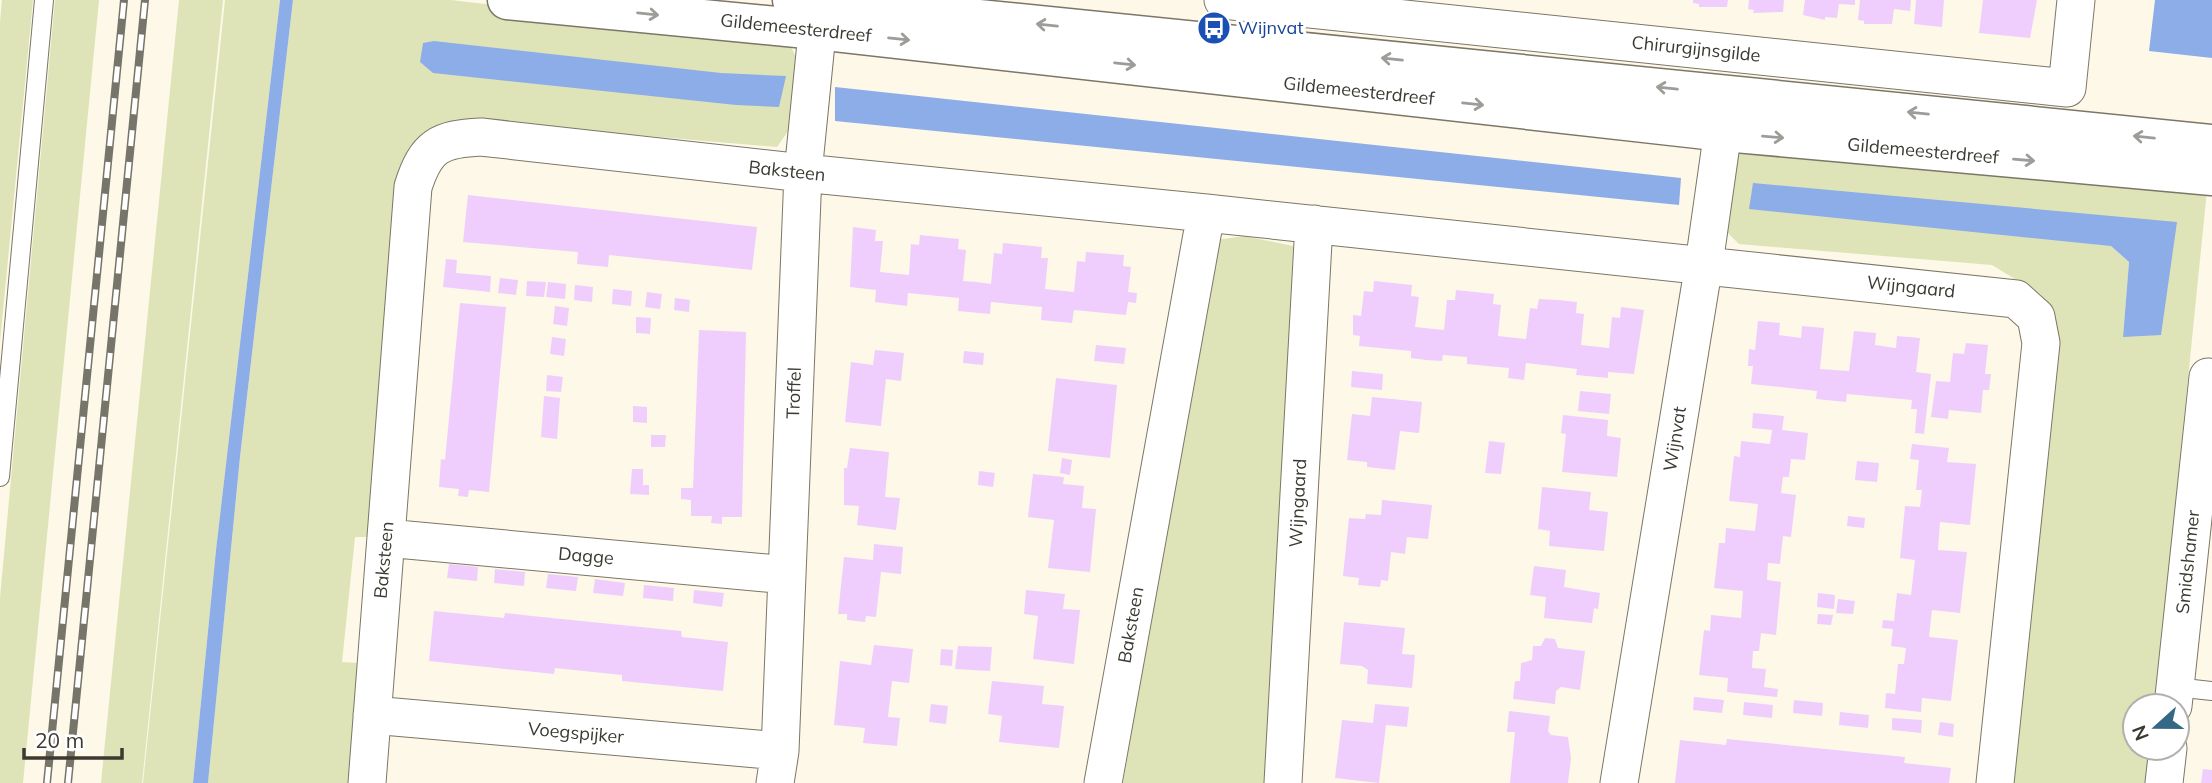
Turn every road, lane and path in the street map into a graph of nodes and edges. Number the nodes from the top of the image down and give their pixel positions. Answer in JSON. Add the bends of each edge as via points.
{"nodes":[{"id":1,"x":44,"y":0,"type":"edge"},
{"id":2,"x":507,"y":0,"type":"edge"},
{"id":3,"x":1223,"y":0,"type":"edge"},
{"id":4,"x":2076,"y":0,"type":"edge"},
{"id":5,"x":1326,"y":6,"type":"edge"},
{"id":6,"x":810,"y":11,"type":"edge"},
{"id":7,"x":1319,"y":69,"type":"junction"},
{"id":8,"x":1728,"y":94,"type":"junction"},
{"id":9,"x":1724,"y":132,"type":"junction"},
{"id":10,"x":2212,"y":144,"type":"edge"},
{"id":11,"x":803,"y":173,"type":"junction"},
{"id":12,"x":2212,"y":176,"type":"edge"},
{"id":13,"x":1206,"y":213,"type":"junction"},
{"id":14,"x":1314,"y":224,"type":"junction"},
{"id":15,"x":1704,"y":264,"type":"junction"},
{"id":16,"x":2210,"y":377,"type":"edge"},
{"id":17,"x":0,"y":477,"type":"edge"},
{"id":18,"x":386,"y":538,"type":"junction"},
{"id":19,"x":787,"y":575,"type":"junction"},
{"id":20,"x":2212,"y":691,"type":"edge"},
{"id":21,"x":2174,"y":692,"type":"edge"},
{"id":22,"x":2191,"y":694,"type":"edge"},
{"id":23,"x":372,"y":715,"type":"junction"},
{"id":24,"x":2166,"y":762,"type":"edge"},
{"id":25,"x":778,"y":767,"type":"edge"},
{"id":26,"x":367,"y":783,"type":"edge"},
{"id":27,"x":1103,"y":783,"type":"edge"},
{"id":28,"x":1283,"y":783,"type":"edge"},
{"id":29,"x":1619,"y":783,"type":"edge"},
{"id":30,"x":1995,"y":783,"type":"edge"},
{"id":31,"x":2164,"y":783,"type":"edge"}],
"edges":[{"from":1,"to":17,"type":"lane"},
{"from":2,"to":6,"type":"street","name":"Gildemeesterdreef","one_way":true},
{"from":3,"to":5,"type":"street","name":"Chirurgijnsgilde"},
{"from":4,"to":5,"type":"street","name":"Chirurgijnsgilde","via":[[2067,88]]},
{"from":5,"to":7,"type":"street"},
{"from":6,"to":7,"type":"street","name":"Gildemeesterdreef"},
{"from":6,"to":11,"type":"street","name":"Troffel"},
{"from":8,"to":7,"type":"street","name":"Gildemeesterdreef","one_way":true},
{"from":7,"to":9,"type":"street","name":"Gildemeesterdreef","one_way":true},
{"from":8,"to":9,"type":"street","name":"Wijnvat"},
{"from":10,"to":8,"type":"street","name":"Gildemeesterdreef","one_way":true},
{"from":9,"to":12,"type":"street","name":"Gildemeesterdreef","one_way":true},
{"from":9,"to":15,"type":"street","name":"Wijnvat"},
{"from":11,"to":13,"type":"street","name":"Baksteen"},
{"from":11,"to":18,"type":"street","name":"Baksteen","via":[[481,137],[457,138],[435,146],[421,162],[413,187]]},
{"from":11,"to":19,"type":"street","name":"Troffel"},
{"from":13,"to":14,"type":"street","name":"Wijngaard"},
{"from":13,"to":27,"type":"street","name":"Baksteen"},
{"from":14,"to":15,"type":"street","name":"Wijngaard"},
{"from":14,"to":28,"type":"street","name":"Wijngaard"},
{"from":15,"to":29,"type":"street","name":"Wijnvat"},
{"from":15,"to":30,"type":"street","name":"Wijngaard","via":[[2016,299],[2036,317],[2041,343]]},
{"from":16,"to":21,"type":"street","name":"Smidshamer"},
{"from":18,"to":19,"type":"street","name":"Dagge"},
{"from":18,"to":23,"type":"street","name":"Baksteen"},
{"from":19,"to":25,"type":"street","name":"Troffel"},
{"from":20,"to":22,"type":"lane"},
{"from":23,"to":25,"type":"street","name":"Voegspijker"},
{"from":23,"to":26,"type":"street","name":"Baksteen"},
{"from":24,"to":31,"type":"street"}]}
